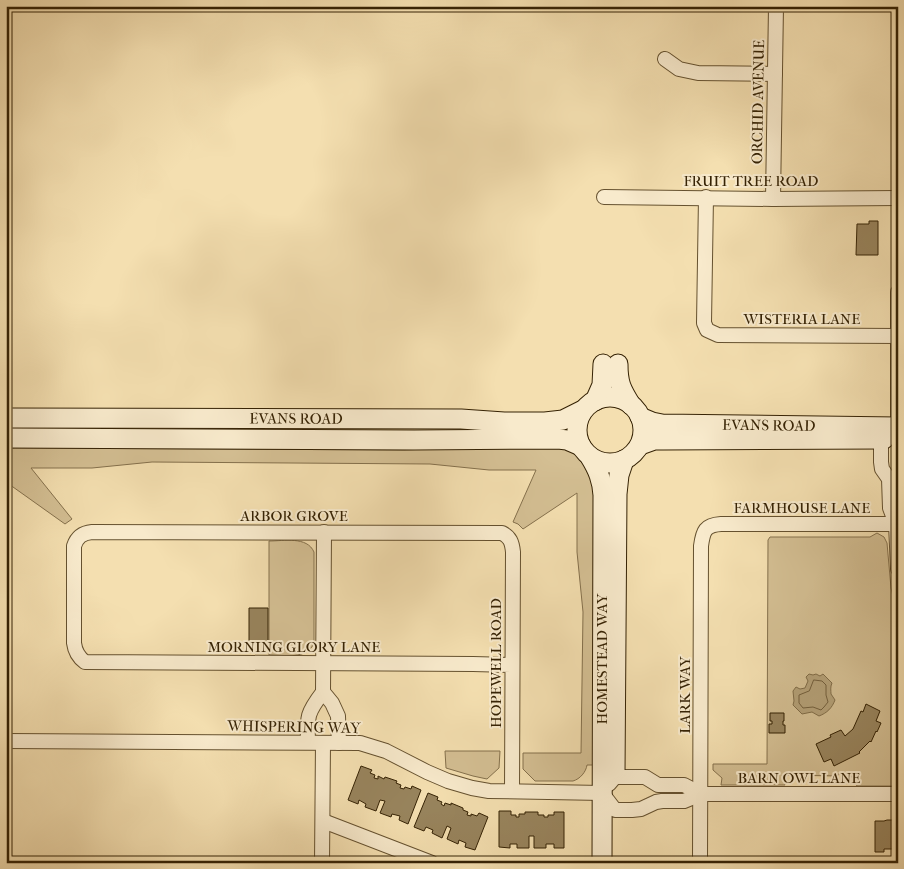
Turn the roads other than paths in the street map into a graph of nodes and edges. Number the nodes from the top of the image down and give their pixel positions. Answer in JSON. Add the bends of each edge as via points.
{"nodes":[{"id":1,"x":776,"y":6,"type":"edge"},
{"id":2,"x":665,"y":59,"type":"dead end"},
{"id":3,"x":775,"y":74,"type":"junction"},
{"id":4,"x":604,"y":197,"type":"dead end"},
{"id":5,"x":706,"y":197,"type":"junction"},
{"id":6,"x":773,"y":198,"type":"junction"},
{"id":7,"x":898,"y":198,"type":"edge"},
{"id":8,"x":898,"y":292,"type":"edge"},
{"id":9,"x":898,"y":336,"type":"edge"},
{"id":10,"x":589,"y":406,"type":"junction"},
{"id":11,"x":635,"y":411,"type":"junction"},
{"id":12,"x":6,"y":418,"type":"edge"},
{"id":13,"x":299,"y":419,"type":"junction"},
{"id":14,"x":898,"y":427,"type":"edge"},
{"id":15,"x":6,"y":438,"type":"edge"},
{"id":16,"x":890,"y":439,"type":"edge"},
{"id":17,"x":300,"y":440,"type":"junction"},
{"id":18,"x":640,"y":445,"type":"junction"},
{"id":19,"x":586,"y":452,"type":"junction"},
{"id":20,"x":624,"y":460,"type":"junction"},
{"id":21,"x":893,"y":479,"type":"edge"},
{"id":22,"x":897,"y":523,"type":"edge"},
{"id":23,"x":706,"y":528,"type":"joint"},
{"id":24,"x":324,"y":532,"type":"junction"},
{"id":25,"x":508,"y":537,"type":"joint"},
{"id":26,"x":898,"y":569,"type":"edge"},
{"id":27,"x":79,"y":657,"type":"joint"},
{"id":28,"x":323,"y":664,"type":"junction"},
{"id":29,"x":512,"y":665,"type":"junction"},
{"id":30,"x":323,"y":692,"type":"junction"},
{"id":31,"x":6,"y":741,"type":"edge"},
{"id":32,"x":308,"y":742,"type":"junction"},
{"id":33,"x":323,"y":743,"type":"junction"},
{"id":34,"x":339,"y":743,"type":"junction"},
{"id":35,"x":615,"y":777,"type":"junction"},
{"id":36,"x":655,"y":784,"type":"junction"},
{"id":37,"x":512,"y":791,"type":"junction"},
{"id":38,"x":602,"y":793,"type":"junction"},
{"id":39,"x":701,"y":794,"type":"junction"},
{"id":40,"x":898,"y":794,"type":"edge"},
{"id":41,"x":655,"y":802,"type":"junction"},
{"id":42,"x":615,"y":810,"type":"junction"},
{"id":43,"x":323,"y":821,"type":"junction"},
{"id":44,"x":322,"y":863,"type":"edge"},
{"id":45,"x":432,"y":863,"type":"edge"},
{"id":46,"x":602,"y":863,"type":"edge"},
{"id":47,"x":615,"y":863,"type":"edge"},
{"id":48,"x":700,"y":863,"type":"edge"}],
"edges":[{"from":1,"to":3,"type":"street","name":"ORCHID AVENUE"},
{"from":2,"to":3,"type":"street","via":[[679,69],[698,73]]},
{"from":3,"to":6,"type":"street","name":"ORCHID AVENUE"},
{"from":4,"to":5,"type":"street","name":"FRUIT TREE ROAD"},
{"from":5,"to":6,"type":"street","name":"FRUIT TREE ROAD"},
{"from":5,"to":9,"type":"street","name":"WISTERIA LANE","via":[[704,323],[707,330],[718,335]]},
{"from":6,"to":7,"type":"street","name":"FRUIT TREE ROAD"},
{"from":8,"to":9,"type":"street"},
{"from":9,"to":14,"type":"street"},
{"from":10,"to":11,"type":"street","via":[[610,397],[617,398]]},
{"from":10,"to":11,"type":"street","via":[[602,386],[610,364]]},
{"from":10,"to":13,"type":"street","name":"EVANS ROAD","via":[[563,420],[545,422]]},
{"from":10,"to":19,"type":"street","via":[[577,424],[578,439]]},
{"from":11,"to":14,"type":"street","name":"EVANS ROAD","via":[[652,422],[662,424]]},
{"from":11,"to":18,"type":"street","via":[[643,431]]},
{"from":12,"to":13,"type":"street","name":"EVANS ROAD"},
{"from":13,"to":17,"type":"street"},
{"from":14,"to":16,"type":"street"},
{"from":15,"to":17,"type":"street","name":"EVANS ROAD"},
{"from":16,"to":18,"type":"street","name":"EVANS ROAD","via":[[654,440]]},
{"from":16,"to":21,"type":"street","via":[[881,462],[882,469]]},
{"from":17,"to":19,"type":"street","name":"EVANS ROAD","via":[[558,439],[567,440]]},
{"from":18,"to":20,"type":"street"},
{"from":19,"to":20,"type":"street","via":[[596,461],[611,464]]},
{"from":19,"to":38,"type":"street","name":"HOMESTEAD WAY","via":[[597,467],[603,495]]},
{"from":20,"to":35,"type":"street","name":"HOMESTEAD WAY","via":[[617,494]]},
{"from":21,"to":22,"type":"street","via":[[890,508]]},
{"from":22,"to":23,"type":"street","name":"FARMHOUSE LANE","via":[[714,524]]},
{"from":22,"to":26,"type":"street"},
{"from":23,"to":39,"type":"street","name":"LARK WAY","via":[[701,546]]},
{"from":24,"to":25,"type":"street","name":"ARBOR GROVE","via":[[502,533]]},
{"from":24,"to":27,"type":"street","name":"ARBOR GROVE","via":[[86,532],[74,546],[74,643]]},
{"from":24,"to":28,"type":"street"},
{"from":25,"to":29,"type":"street","name":"HOPEWELL ROAD","via":[[513,561]]},
{"from":27,"to":28,"type":"street","name":"MORNING GLORY LANE","via":[[85,662]]},
{"from":28,"to":29,"type":"street","name":"MORNING GLORY LANE"},
{"from":28,"to":30,"type":"street"},
{"from":29,"to":37,"type":"street","name":"HOPEWELL ROAD"},
{"from":30,"to":32,"type":"street","via":[[308,716]]},
{"from":30,"to":34,"type":"street","via":[[338,716]]},
{"from":31,"to":32,"type":"street","name":"WHISPERING WAY"},
{"from":32,"to":33,"type":"street","name":"WHISPERING WAY"},
{"from":33,"to":34,"type":"street","name":"WHISPERING WAY"},
{"from":33,"to":43,"type":"street"},
{"from":34,"to":37,"type":"street","name":"WHISPERING WAY","via":[[372,746],[427,772],[472,788]]},
{"from":35,"to":36,"type":"street","name":"BARN OWL LANE","via":[[645,777]]},
{"from":35,"to":38,"type":"street"},
{"from":35,"to":42,"type":"street","name":"HOMESTEAD WAY"},
{"from":36,"to":39,"type":"street","name":"BARN OWL LANE","via":[[684,785]]},
{"from":36,"to":41,"type":"street"},
{"from":37,"to":38,"type":"street","name":"WHISPERING WAY"},
{"from":38,"to":42,"type":"street"},
{"from":38,"to":46,"type":"street","name":"HOMESTEAD WAY"},
{"from":39,"to":40,"type":"street","name":"BARN OWL LANE"},
{"from":39,"to":41,"type":"street","name":"BARN OWL LANE","via":[[684,801]]},
{"from":39,"to":48,"type":"street","name":"LARK WAY"},
{"from":41,"to":42,"type":"street","name":"BARN OWL LANE","via":[[641,809]]},
{"from":42,"to":47,"type":"street","name":"HOMESTEAD WAY"},
{"from":43,"to":44,"type":"street"},
{"from":43,"to":45,"type":"street"}]}
